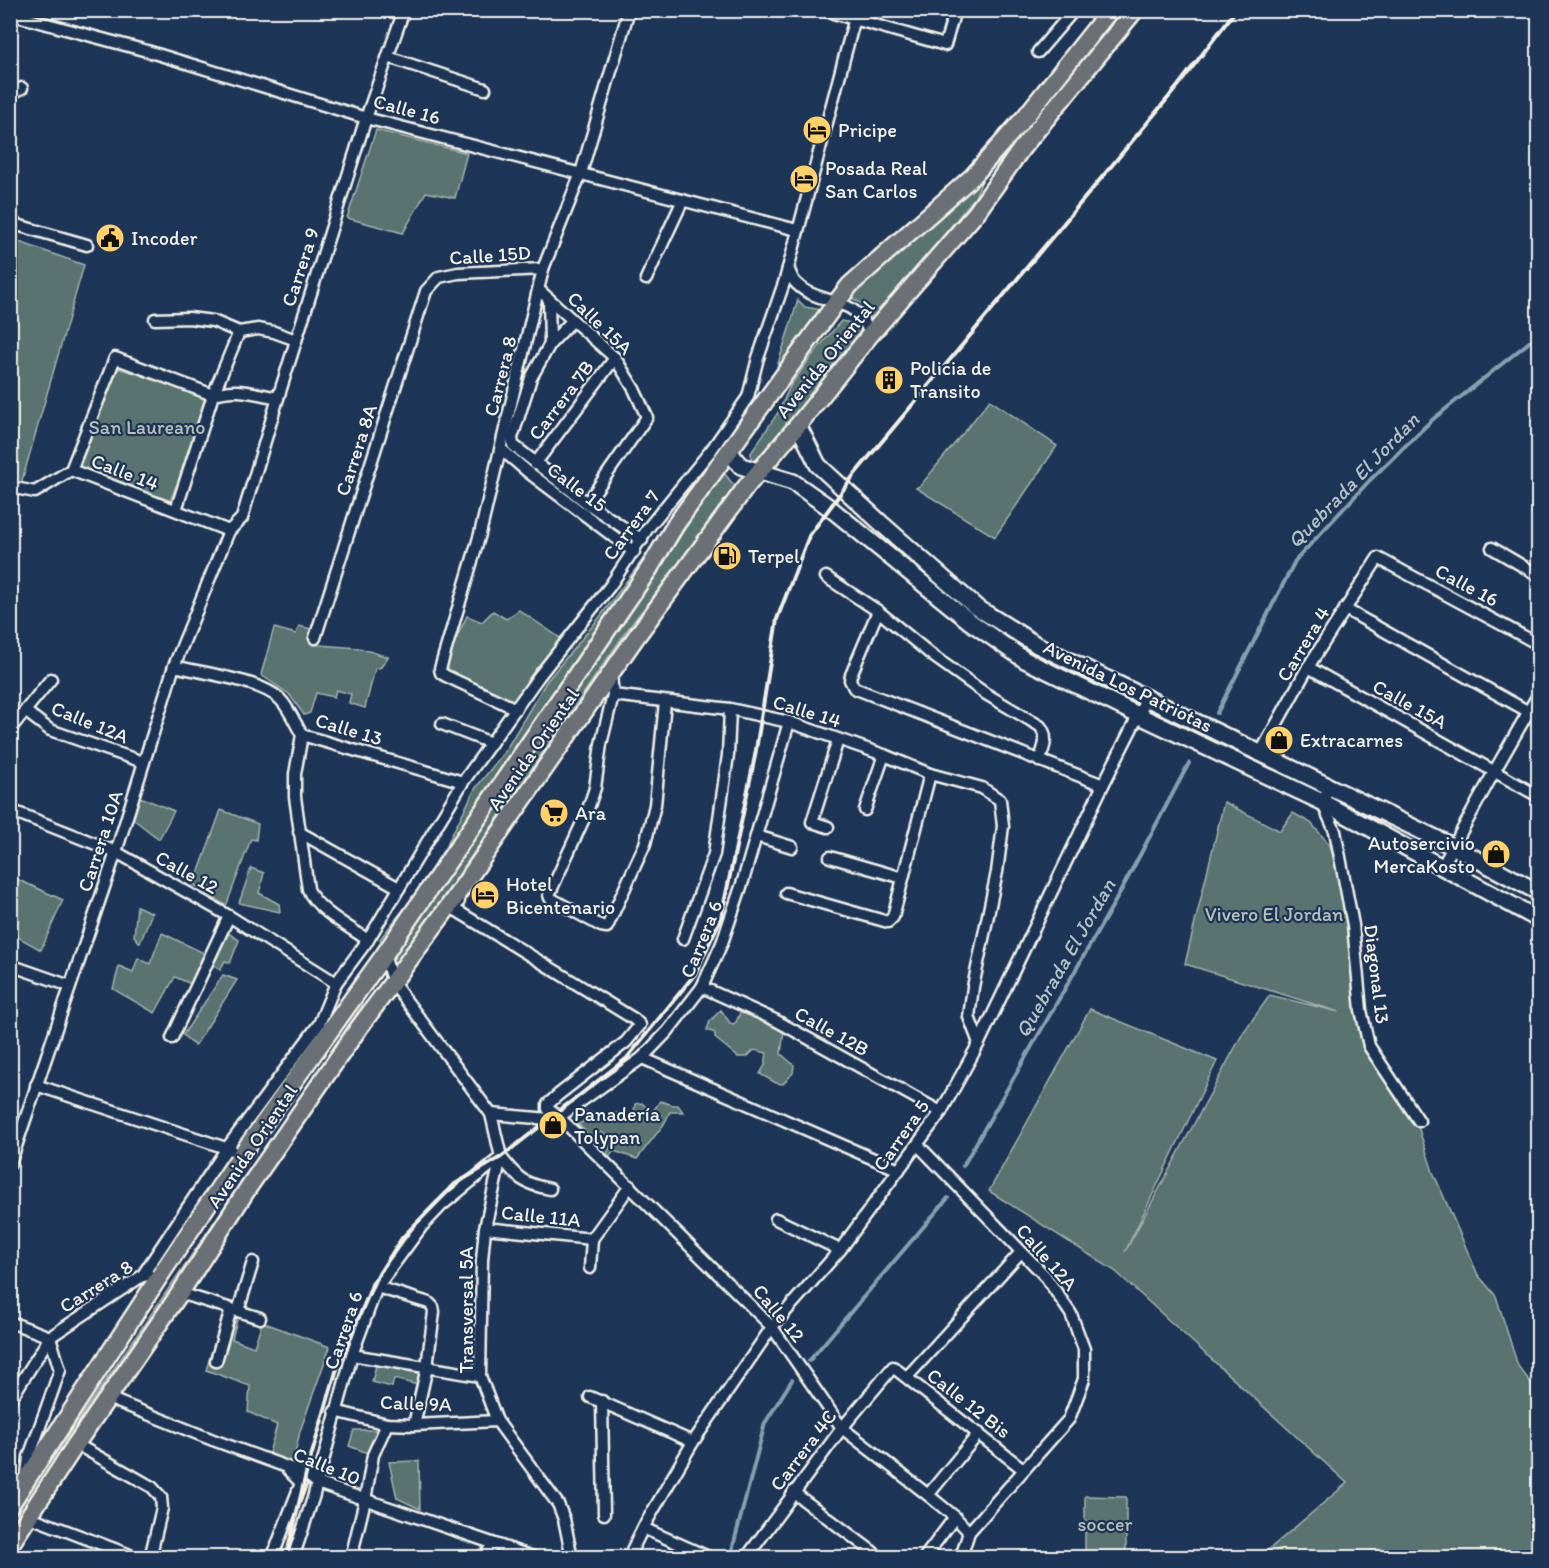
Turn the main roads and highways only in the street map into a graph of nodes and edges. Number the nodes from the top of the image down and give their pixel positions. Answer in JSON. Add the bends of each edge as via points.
{"nodes":[{"id":1,"x":1110,"y":10,"type":"edge"},
{"id":2,"x":1136,"y":10,"type":"edge"},
{"id":3,"x":1009,"y":135,"type":"junction"},
{"id":4,"x":1022,"y":148,"type":"junction"},
{"id":5,"x":798,"y":425,"type":"junction"},
{"id":6,"x":730,"y":449,"type":"junction"},
{"id":7,"x":760,"y":470,"type":"junction"},
{"id":8,"x":1242,"y":743,"type":"junction"},
{"id":9,"x":1233,"y":760,"type":"junction"},
{"id":10,"x":1539,"y":892,"type":"edge"},
{"id":11,"x":1539,"y":919,"type":"edge"},
{"id":12,"x":10,"y":1505,"type":"edge"},
{"id":13,"x":10,"y":1545,"type":"edge"}],
"edges":[{"from":1,"to":3,"type":"main road","name":"Avenida Oriental"},
{"from":2,"to":4,"type":"main road","name":"Avenida Oriental"},
{"from":3,"to":4,"type":"main road"},
{"from":3,"to":6,"type":"main road","name":"Avenida Oriental","via":[[973,176],[850,285]]},
{"from":4,"to":5,"type":"main road","name":"Avenida Oriental","via":[[976,213]]},
{"from":5,"to":7,"type":"main road","name":"Avenida Oriental"},
{"from":5,"to":8,"type":"main road","name":"Avenida Los Patriotas","via":[[818,465],[976,607],[1037,645]]},
{"from":6,"to":7,"type":"main road","name":"Avenida Los Patriotas","via":[[741,466]]},
{"from":6,"to":12,"type":"main road","name":"Avenida Oriental","via":[[384,955],[234,1152],[163,1271]]},
{"from":7,"to":9,"type":"main road","name":"Avenida Los Patriotas","via":[[794,482],[969,621],[1025,660]]},
{"from":7,"to":13,"type":"main road","name":"Avenida Oriental","via":[[358,1029]]},
{"from":8,"to":9,"type":"main road"},
{"from":8,"to":10,"type":"main road","name":"Avenida Los Patriotas"},
{"from":9,"to":11,"type":"main road","name":"Avenida Los Patriotas","via":[[1322,802]]}]}
